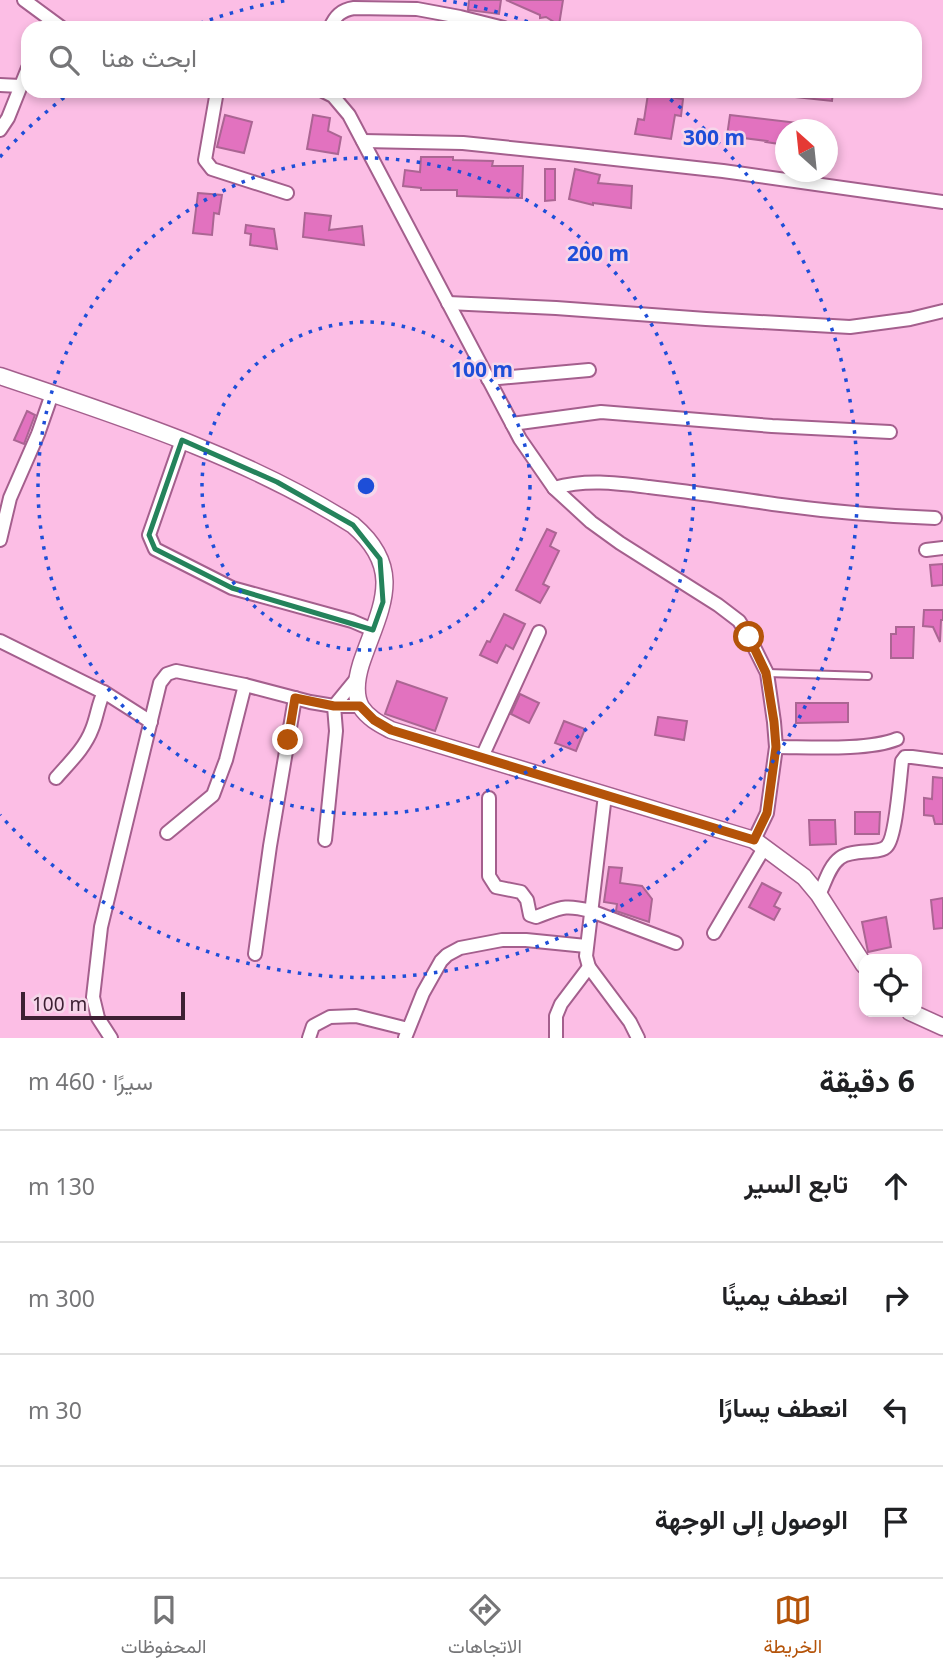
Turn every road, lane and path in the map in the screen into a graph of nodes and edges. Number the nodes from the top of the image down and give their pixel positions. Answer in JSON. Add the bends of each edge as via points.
{"nodes":[{"id":1,"x":24,"y":0,"type":"edge"},
{"id":2,"x":45,"y":21,"type":"edge"},
{"id":3,"x":334,"y":21,"type":"edge"},
{"id":4,"x":476,"y":21,"type":"edge"},
{"id":5,"x":0,"y":85,"type":"edge"},
{"id":6,"x":20,"y":86,"type":"joint"},
{"id":7,"x":216,"y":98,"type":"edge"},
{"id":8,"x":335,"y":98,"type":"edge"},
{"id":9,"x":0,"y":130,"type":"edge"},
{"id":10,"x":363,"y":141,"type":"junction"},
{"id":11,"x":287,"y":193,"type":"dead end"},
{"id":12,"x":943,"y":202,"type":"edge"},
{"id":13,"x":449,"y":303,"type":"junction"},
{"id":14,"x":943,"y":311,"type":"edge"},
{"id":15,"x":589,"y":370,"type":"dead end"},
{"id":16,"x":0,"y":376,"type":"edge"},
{"id":17,"x":488,"y":379,"type":"junction"},
{"id":18,"x":52,"y":394,"type":"junction"},
{"id":19,"x":512,"y":424,"type":"junction"},
{"id":20,"x":890,"y":432,"type":"dead end"},
{"id":21,"x":182,"y":440,"type":"junction"},
{"id":22,"x":554,"y":488,"type":"junction"},
{"id":23,"x":935,"y":518,"type":"dead end"},
{"id":24,"x":0,"y":540,"type":"edge"},
{"id":25,"x":943,"y":548,"type":"edge"},
{"id":26,"x":926,"y":550,"type":"dead end"},
{"id":27,"x":373,"y":629,"type":"junction"},
{"id":28,"x":539,"y":632,"type":"dead end"},
{"id":29,"x":0,"y":641,"type":"edge"},
{"id":30,"x":766,"y":673,"type":"junction"},
{"id":31,"x":868,"y":676,"type":"dead end"},
{"id":32,"x":357,"y":678,"type":"junction"},
{"id":33,"x":245,"y":685,"type":"junction"},
{"id":34,"x":104,"y":692,"type":"junction"},
{"id":35,"x":295,"y":698,"type":"junction"},
{"id":36,"x":334,"y":706,"type":"junction"},
{"id":37,"x":360,"y":706,"type":"junction"},
{"id":38,"x":150,"y":722,"type":"junction"},
{"id":39,"x":897,"y":739,"type":"dead end"},
{"id":40,"x":776,"y":747,"type":"junction"},
{"id":41,"x":482,"y":757,"type":"junction"},
{"id":42,"x":943,"y":761,"type":"edge"},
{"id":43,"x":56,"y":778,"type":"dead end"},
{"id":44,"x":605,"y":795,"type":"junction"},
{"id":45,"x":489,"y":798,"type":"dead end"},
{"id":46,"x":167,"y":832,"type":"dead end"},
{"id":47,"x":325,"y":840,"type":"dead end"},
{"id":48,"x":759,"y":844,"type":"junction"},
{"id":49,"x":819,"y":895,"type":"junction"},
{"id":50,"x":591,"y":911,"type":"junction"},
{"id":51,"x":714,"y":933,"type":"dead end"},
{"id":52,"x":676,"y":943,"type":"dead end"},
{"id":53,"x":586,"y":946,"type":"junction"},
{"id":54,"x":255,"y":954,"type":"dead end"},
{"id":55,"x":859,"y":957,"type":"edge"},
{"id":56,"x":589,"y":967,"type":"junction"},
{"id":57,"x":921,"y":1017,"type":"edge"},
{"id":58,"x":943,"y":1027,"type":"edge"},
{"id":59,"x":407,"y":1034,"type":"edge"},
{"id":60,"x":111,"y":1038,"type":"edge"},
{"id":61,"x":309,"y":1038,"type":"edge"},
{"id":62,"x":556,"y":1038,"type":"edge"},
{"id":63,"x":638,"y":1038,"type":"edge"}],
"edges":[{"from":1,"to":2,"type":"street"},
{"from":3,"to":4,"type":"street","via":[[344,10],[354,8],[417,9]]},
{"from":5,"to":6,"type":"street"},
{"from":6,"to":9,"type":"street"},
{"from":7,"to":11,"type":"street","via":[[205,160],[212,169]]},
{"from":8,"to":10,"type":"street"},
{"from":10,"to":12,"type":"street","via":[[463,143],[556,152]]},
{"from":10,"to":13,"type":"street"},
{"from":13,"to":14,"type":"street","via":[[850,327]]},
{"from":13,"to":17,"type":"street"},
{"from":15,"to":17,"type":"street"},
{"from":16,"to":18,"type":"street"},
{"from":17,"to":19,"type":"street"},
{"from":18,"to":21,"type":"street"},
{"from":18,"to":24,"type":"street","via":[[10,498]]},
{"from":19,"to":20,"type":"street","via":[[601,412]]},
{"from":19,"to":22,"type":"street"},
{"from":21,"to":27,"type":"street","via":[[277,482],[340,516],[364,535],[384,573],[383,602]]},
{"from":21,"to":27,"type":"street","via":[[149,534],[155,548],[232,587]]},
{"from":22,"to":23,"type":"street","via":[[602,482],[863,515]]},
{"from":22,"to":30,"type":"street","via":[[591,522],[739,621]]},
{"from":25,"to":26,"type":"street"},
{"from":27,"to":32,"type":"street"},
{"from":28,"to":41,"type":"street"},
{"from":29,"to":34,"type":"street"},
{"from":30,"to":31,"type":"lane"},
{"from":30,"to":40,"type":"street"},
{"from":32,"to":36,"type":"street"},
{"from":32,"to":37,"type":"street"},
{"from":33,"to":35,"type":"street"},
{"from":33,"to":38,"type":"street","via":[[189,672],[167,674],[160,683]]},
{"from":33,"to":46,"type":"street","via":[[213,795]]},
{"from":34,"to":38,"type":"street"},
{"from":34,"to":43,"type":"street","via":[[92,729]]},
{"from":35,"to":36,"type":"street"},
{"from":35,"to":54,"type":"street"},
{"from":36,"to":37,"type":"street"},
{"from":36,"to":47,"type":"street","via":[[336,731]]},
{"from":37,"to":41,"type":"street","via":[[391,730]]},
{"from":38,"to":60,"type":"street","via":[[101,927],[93,997],[98,1018]]},
{"from":39,"to":40,"type":"street","via":[[845,747]]},
{"from":40,"to":48,"type":"street"},
{"from":41,"to":44,"type":"street"},
{"from":42,"to":49,"type":"street","via":[[905,757],[889,845],[841,857]]},
{"from":44,"to":48,"type":"street"},
{"from":44,"to":50,"type":"street"},
{"from":45,"to":50,"type":"street","via":[[489,876],[496,887],[522,892],[530,915],[536,917],[558,907]]},
{"from":48,"to":49,"type":"street","via":[[804,877]]},
{"from":48,"to":51,"type":"street"},
{"from":49,"to":55,"type":"street"},
{"from":50,"to":52,"type":"street"},
{"from":50,"to":53,"type":"street"},
{"from":53,"to":56,"type":"street"},
{"from":53,"to":59,"type":"street","via":[[502,940],[460,948],[441,961]]},
{"from":56,"to":62,"type":"street","via":[[561,1004]]},
{"from":56,"to":63,"type":"street"},
{"from":57,"to":58,"type":"street"},
{"from":59,"to":61,"type":"street","via":[[356,1016],[330,1017],[313,1026]]}]}
